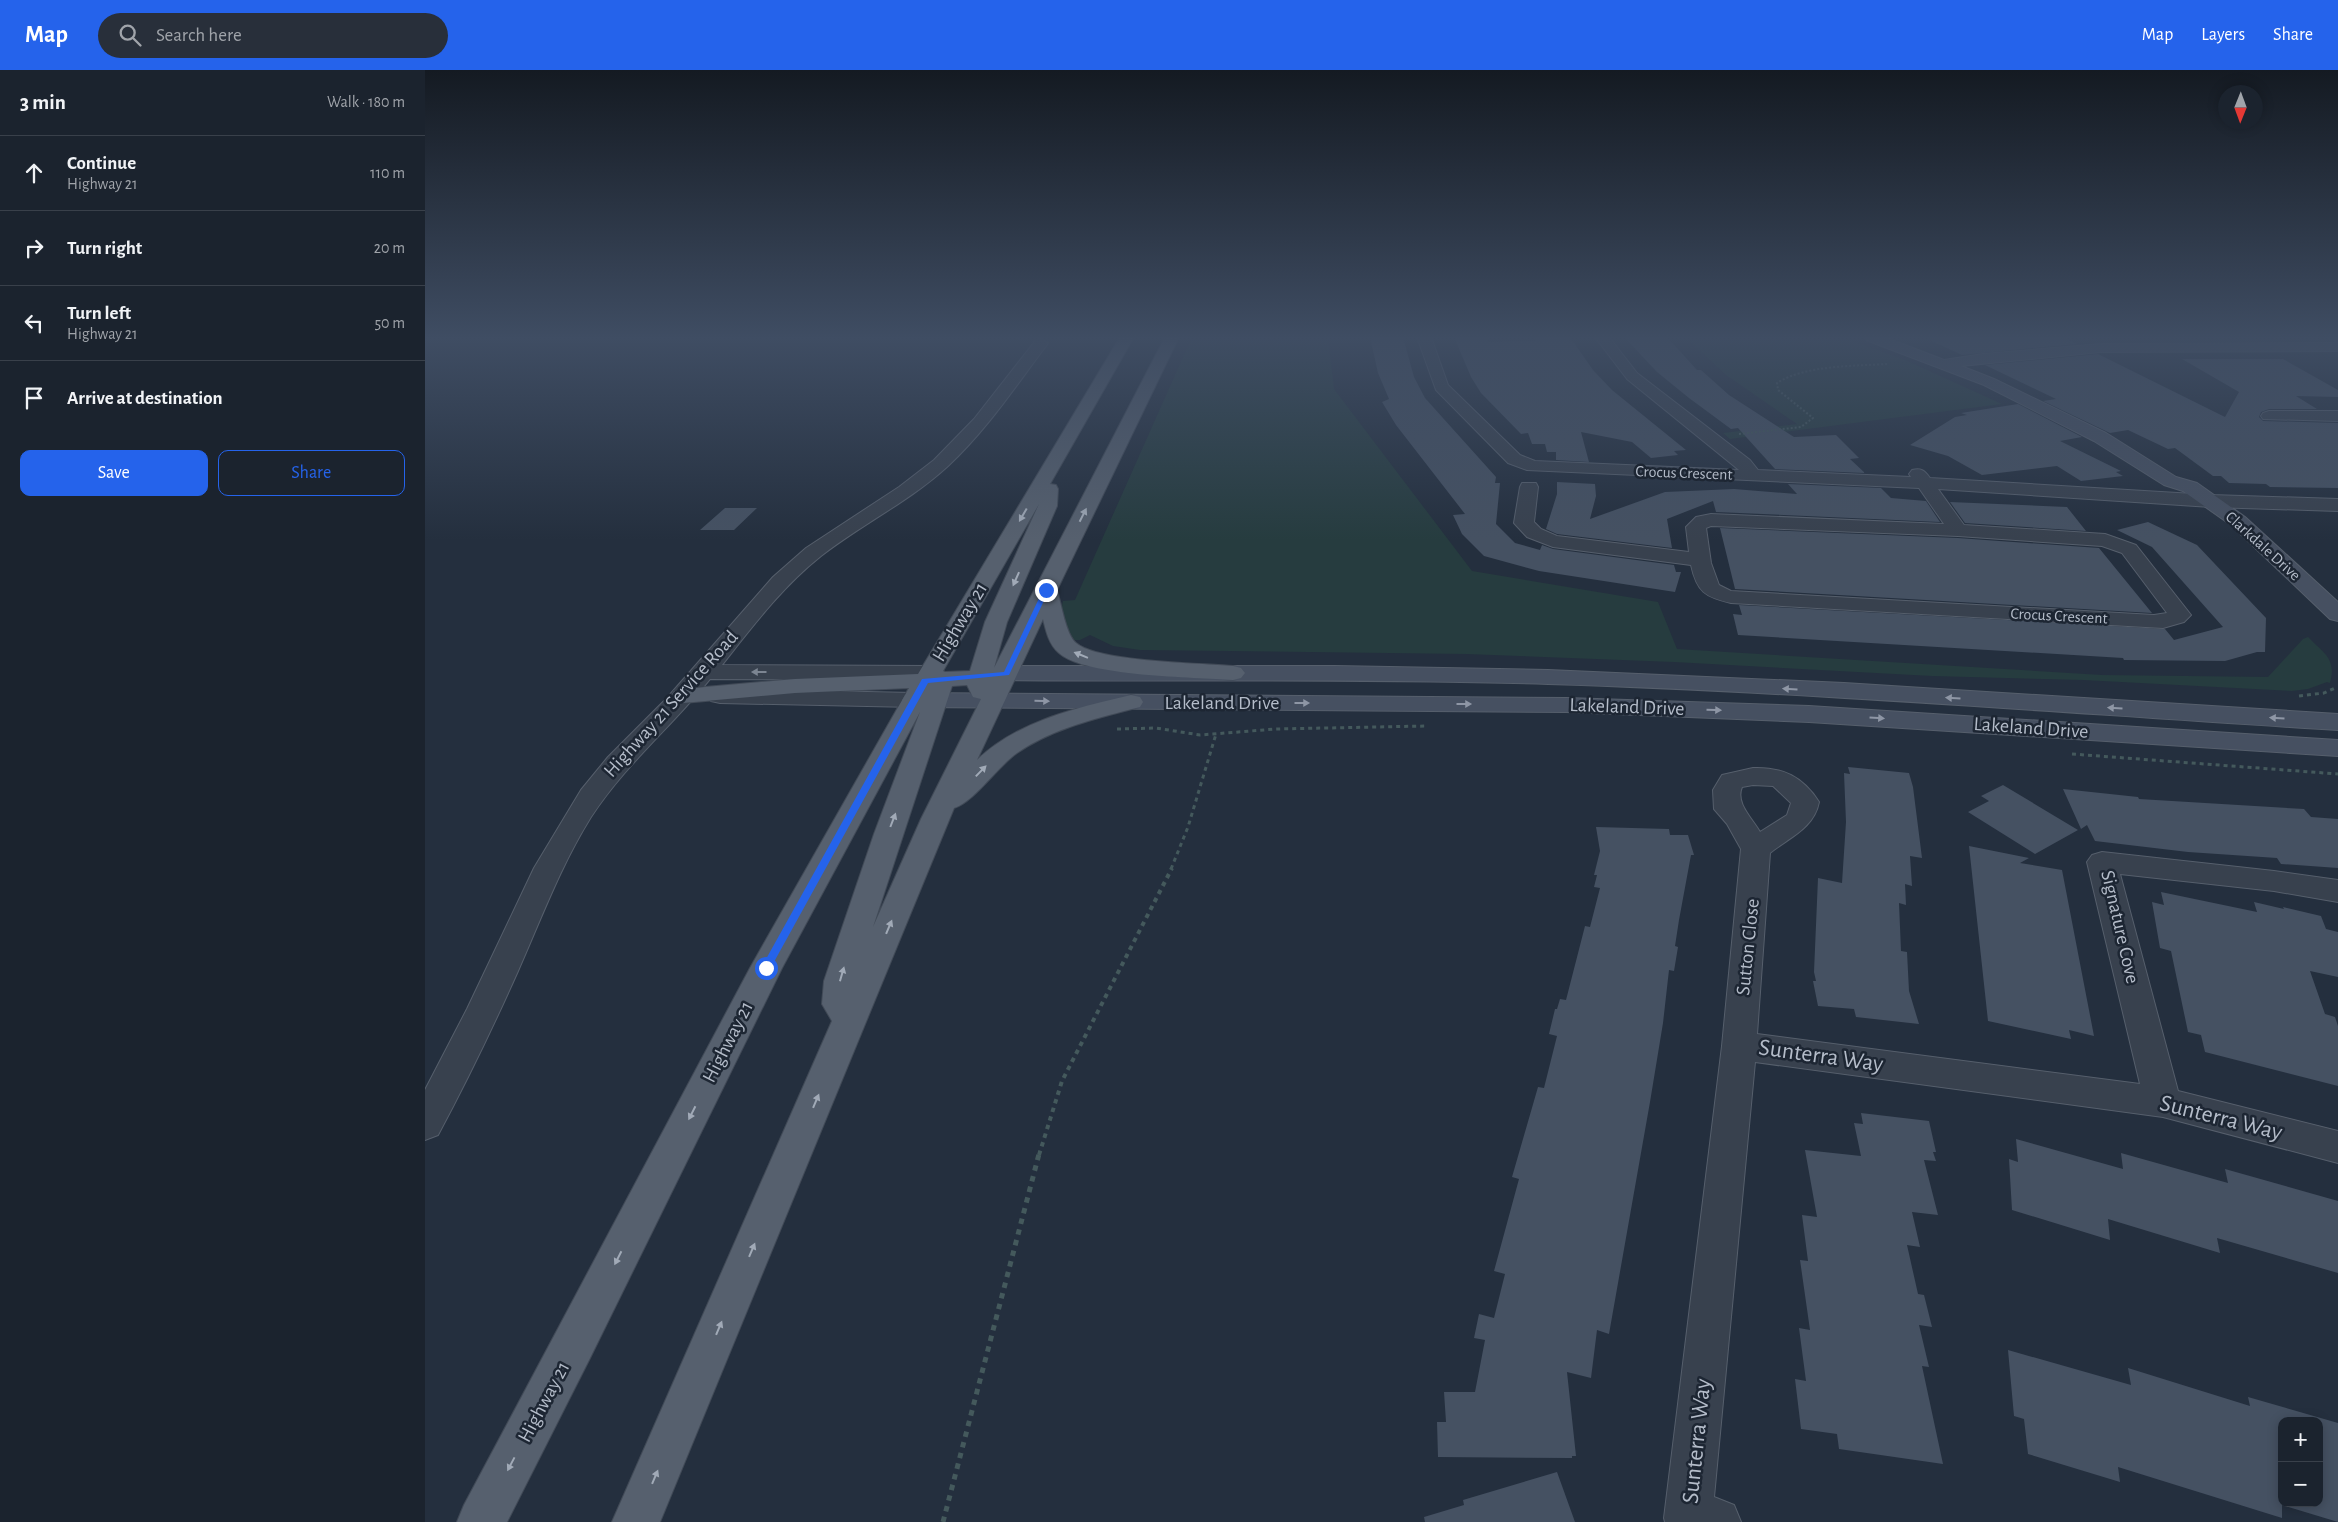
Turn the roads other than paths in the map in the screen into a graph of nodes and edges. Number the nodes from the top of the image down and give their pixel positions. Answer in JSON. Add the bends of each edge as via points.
{"nodes":[{"id":1,"x":991,"y":405,"type":"edge"},
{"id":2,"x":1087,"y":405,"type":"edge"},
{"id":3,"x":1138,"y":405,"type":"edge"},
{"id":4,"x":1459,"y":405,"type":"edge"},
{"id":5,"x":1669,"y":405,"type":"edge"},
{"id":6,"x":2035,"y":405,"type":"edge"},
{"id":7,"x":2269,"y":416,"type":"dead end"},
{"id":8,"x":2338,"y":416,"type":"edge"},
{"id":9,"x":1911,"y":466,"type":"dead end"},
{"id":10,"x":1051,"y":467,"type":"junction"},
{"id":11,"x":1531,"y":474,"type":"junction"},
{"id":12,"x":1753,"y":476,"type":"junction"},
{"id":13,"x":1925,"y":484,"type":"junction"},
{"id":14,"x":2211,"y":501,"type":"junction"},
{"id":15,"x":2338,"y":504,"type":"edge"},
{"id":16,"x":1957,"y":530,"type":"junction"},
{"id":17,"x":1701,"y":560,"type":"junction"},
{"id":18,"x":1046,"y":590,"type":"junction"},
{"id":19,"x":2336,"y":616,"type":"edge"},
{"id":20,"x":704,"y":672,"type":"junction"},
{"id":21,"x":1233,"y":673,"type":"junction"},
{"id":22,"x":1006,"y":674,"type":"junction"},
{"id":23,"x":980,"y":675,"type":"junction"},
{"id":24,"x":929,"y":687,"type":"junction"},
{"id":25,"x":683,"y":696,"type":"junction"},
{"id":26,"x":993,"y":701,"type":"junction"},
{"id":27,"x":1131,"y":702,"type":"junction"},
{"id":28,"x":2335,"y":720,"type":"edge"},
{"id":29,"x":2338,"y":748,"type":"edge"},
{"id":30,"x":935,"y":819,"type":"junction"},
{"id":31,"x":1756,"y":849,"type":"dead end"},
{"id":32,"x":2338,"y":891,"type":"edge"},
{"id":33,"x":849,"y":1020,"type":"junction"},
{"id":34,"x":1739,"y":1046,"type":"junction"},
{"id":35,"x":2163,"y":1102,"type":"junction"},
{"id":36,"x":425,"y":1124,"type":"edge"},
{"id":37,"x":2338,"y":1147,"type":"edge"},
{"id":38,"x":481,"y":1522,"type":"edge"},
{"id":39,"x":636,"y":1522,"type":"edge"},
{"id":40,"x":1717,"y":1522,"type":"edge"}],
"edges":[{"from":1,"to":20,"type":"street","name":"Highway 21 Service Road","via":[[952,453],[933,470],[830,540],[797,567],[751,613]]},
{"from":2,"to":10,"type":"main road","name":"Highway 21"},
{"from":18,"to":3,"type":"main road","one_way":true},
{"from":4,"to":11,"type":"street","name":"Crocus Crescent"},
{"from":5,"to":12,"type":"street","via":[[1744,464]]},
{"from":6,"to":14,"type":"main road","name":"Clarkdale Drive","via":[[2100,437],[2171,481],[2190,487]]},
{"from":7,"to":8,"type":"street"},
{"from":9,"to":13,"type":"street"},
{"from":10,"to":23,"type":"main road","one_way":true,"via":[[1048,506],[996,622]]},
{"from":10,"to":24,"type":"main road","name":"Highway 21","one_way":true},
{"from":11,"to":12,"type":"street","name":"Crocus Crescent"},
{"from":11,"to":17,"type":"street","via":[[1524,524],[1534,533],[1553,541]]},
{"from":12,"to":13,"type":"street","name":"Crocus Crescent"},
{"from":13,"to":14,"type":"street","name":"Crocus Crescent"},
{"from":13,"to":16,"type":"street"},
{"from":14,"to":15,"type":"street","name":"Crocus Crescent"},
{"from":14,"to":19,"type":"main road","name":"Clarkdale Drive","via":[[2238,521]]},
{"from":16,"to":17,"type":"street","name":"Crocus Crescent","via":[[1711,520],[1703,521],[1697,527]]},
{"from":16,"to":17,"type":"street","name":"Crocus Crescent","via":[[2096,538],[2123,546],[2129,549],[2180,615],[2165,622],[1731,597],[1715,592],[1707,584]]},
{"from":21,"to":18,"type":"main road","one_way":true,"via":[[1101,663],[1067,649],[1059,638]]},
{"from":18,"to":22,"type":"main road"},
{"from":24,"to":20,"type":"street","one_way":true},
{"from":20,"to":25,"type":"street","name":"Highway 21 Service Road"},
{"from":21,"to":22,"type":"main road","name":"Lakeland Drive"},
{"from":28,"to":21,"type":"main road","name":"Lakeland Drive","one_way":true,"via":[[1552,677]]},
{"from":22,"to":23,"type":"main road"},
{"from":22,"to":26,"type":"main road"},
{"from":23,"to":24,"type":"main road"},
{"from":23,"to":26,"type":"main road","via":[[982,693]]},
{"from":24,"to":25,"type":"street"},
{"from":24,"to":26,"type":"main road","name":"Lakeland Drive"},
{"from":33,"to":24,"type":"main road","one_way":true,"via":[[839,1004],[840,981],[888,834],[922,744]]},
{"from":24,"to":38,"type":"main road","name":"Highway 21","one_way":true,"via":[[766,968]]},
{"from":25,"to":36,"type":"street","name":"Highway 21 Service Road","via":[[610,770],[573,824],[543,878],[473,1034]]},
{"from":26,"to":27,"type":"main road","name":"Lakeland Drive","one_way":true},
{"from":26,"to":30,"type":"main road"},
{"from":27,"to":29,"type":"main road","name":"Lakeland Drive","one_way":true,"via":[[1566,705],[1731,711]]},
{"from":30,"to":27,"type":"main road","one_way":true,"via":[[988,764],[1015,743],[1065,719]]},
{"from":33,"to":30,"type":"main road","one_way":true},
{"from":31,"to":34,"type":"street","name":"Sutton Close"},
{"from":32,"to":35,"type":"street","name":"Signature Cove","via":[[2102,862]]},
{"from":39,"to":33,"type":"main road","one_way":true},
{"from":34,"to":35,"type":"street","name":"Sunterra Way"},
{"from":34,"to":40,"type":"street","name":"Sunterra Way","via":[[1688,1518]]},
{"from":35,"to":37,"type":"street","name":"Sunterra Way"}]}
